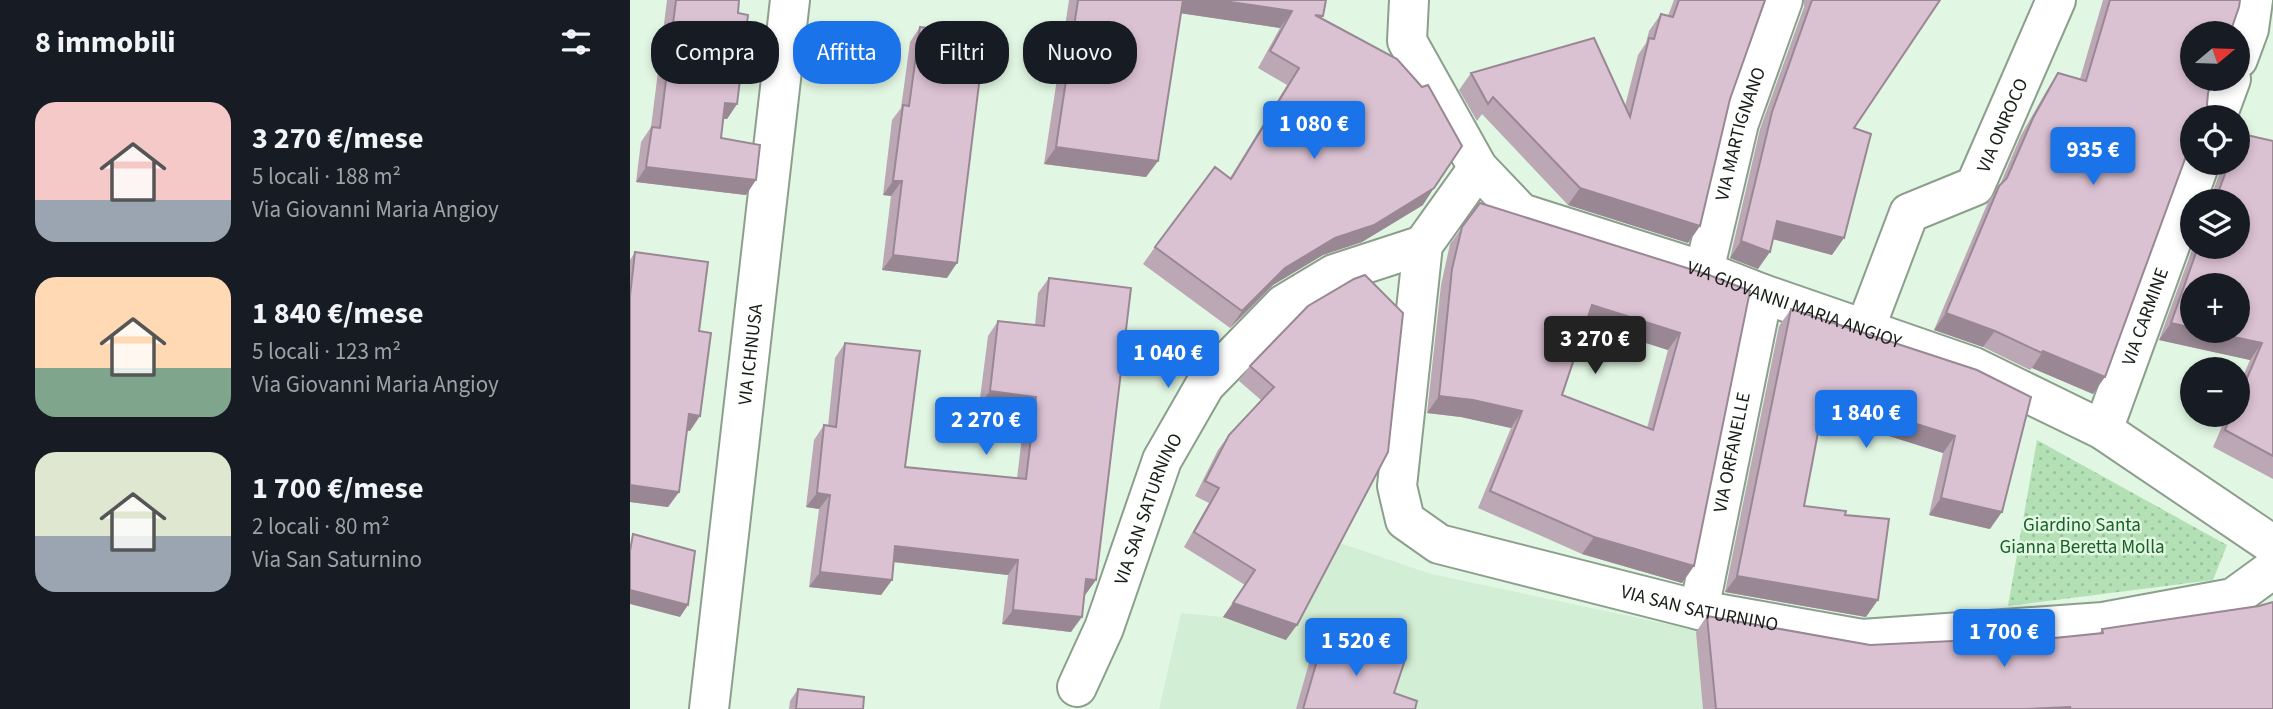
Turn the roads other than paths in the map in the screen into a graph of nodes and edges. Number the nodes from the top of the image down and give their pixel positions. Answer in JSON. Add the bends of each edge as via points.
{"nodes":[{"id":1,"x":790,"y":0,"type":"edge"},
{"id":2,"x":1409,"y":0,"type":"edge"},
{"id":3,"x":1783,"y":0,"type":"edge"},
{"id":4,"x":2056,"y":0,"type":"edge"},
{"id":5,"x":2253,"y":0,"type":"edge"},
{"id":6,"x":2250,"y":22,"type":"edge"},
{"id":7,"x":1478,"y":168,"type":"junction"},
{"id":8,"x":2196,"y":175,"type":"edge"},
{"id":9,"x":1423,"y":245,"type":"junction"},
{"id":10,"x":1704,"y":271,"type":"junction"},
{"id":11,"x":1763,"y":294,"type":"junction"},
{"id":12,"x":1865,"y":329,"type":"junction"},
{"id":13,"x":2103,"y":430,"type":"junction"},
{"id":14,"x":2273,"y":545,"type":"edge"},
{"id":15,"x":2273,"y":569,"type":"edge"},
{"id":16,"x":1699,"y":610,"type":"junction"},
{"id":17,"x":1077,"y":687,"type":"dead end"},
{"id":18,"x":709,"y":709,"type":"edge"}],
"edges":[{"from":1,"to":18,"type":"street","name":"VIA ICHNUSA"},
{"from":2,"to":7,"type":"street","name":"VIA GIOVANNI MARIA ANGIOY","via":[[1407,41]]},
{"from":3,"to":10,"type":"street","name":"VIA MARTIGNANO","via":[[1738,123]]},
{"from":4,"to":12,"type":"street","name":"VIA ONROCO","via":[[1975,186],[1909,213]]},
{"from":5,"to":6,"type":"street"},
{"from":7,"to":9,"type":"street","name":"VIA SAN SATURNINO"},
{"from":7,"to":10,"type":"street","name":"VIA GIOVANNI MARIA ANGIOY","via":[[1521,213]]},
{"from":8,"to":13,"type":"street","name":"VIA CARMINE"},
{"from":9,"to":16,"type":"street","name":"VIA SAN SATURNINO","via":[[1398,486],[1405,520],[1439,544]]},
{"from":9,"to":17,"type":"street","name":"VIA SAN SATURNINO","via":[[1334,274],[1284,304],[1205,385],[1162,460],[1104,628]]},
{"from":10,"to":11,"type":"street","name":"VIA GIOVANNI MARIA ANGIOY"},
{"from":11,"to":12,"type":"street","name":"VIA GIOVANNI MARIA ANGIOY"},
{"from":11,"to":16,"type":"street","name":"VIA ORFANELLE"},
{"from":12,"to":13,"type":"street","name":"VIA GIOVANNI MARIA ANGIOY","via":[[1975,367]]},
{"from":13,"to":14,"type":"street","name":"VIA GIOVANNI MARIA ANGIOY"},
{"from":15,"to":16,"type":"street","name":"VIA SAN SATURNINO","via":[[2233,598],[2103,622],[1862,639]]}]}
